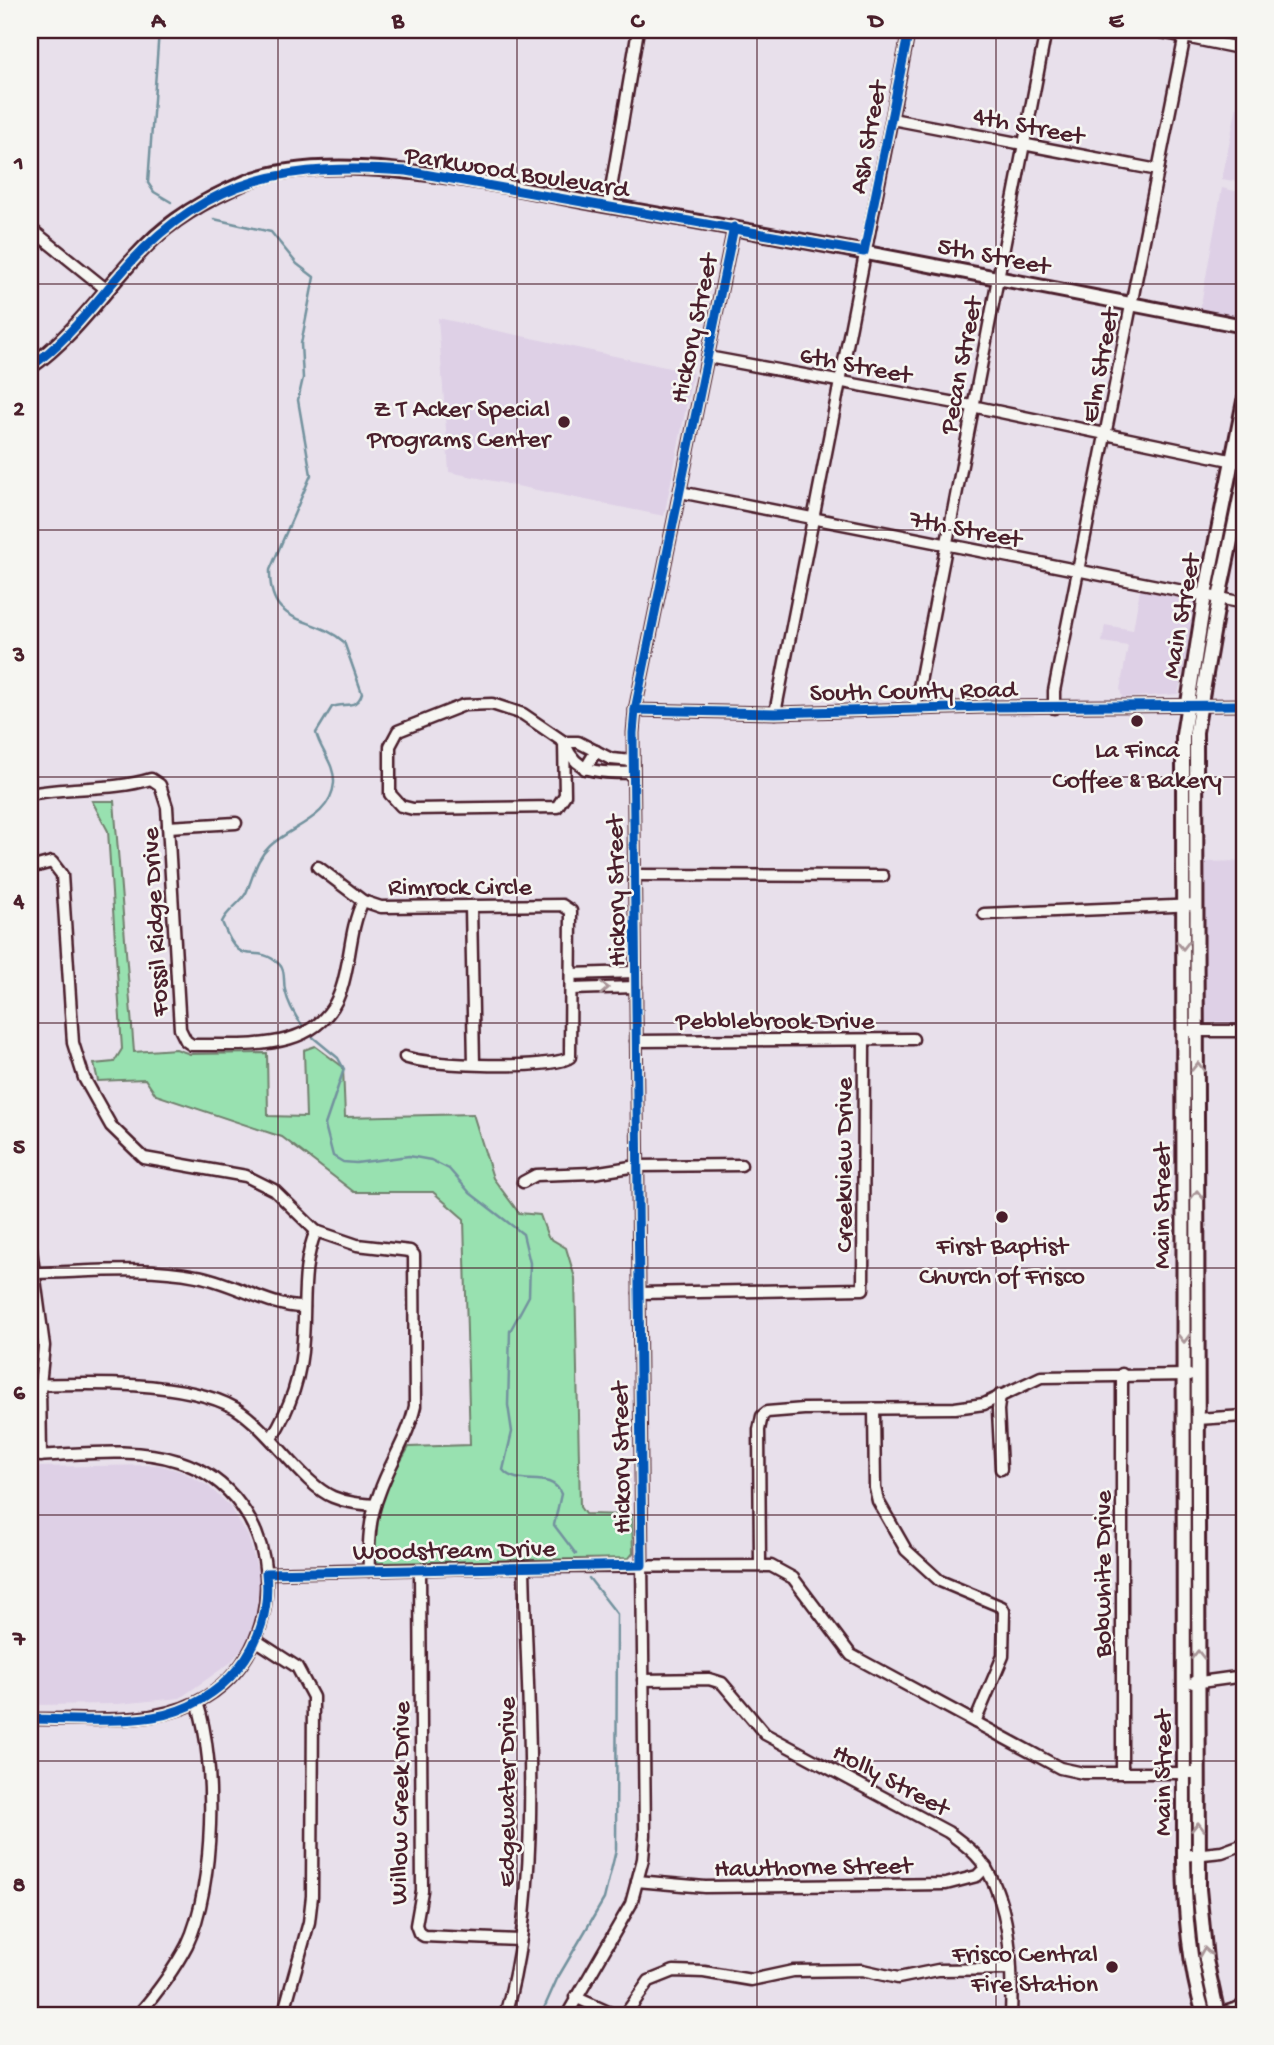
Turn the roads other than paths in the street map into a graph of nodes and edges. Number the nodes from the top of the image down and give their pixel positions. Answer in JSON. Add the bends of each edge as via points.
{"nodes":[{"id":1,"x":638,"y":30,"type":"edge"},
{"id":2,"x":909,"y":30,"type":"edge"},
{"id":3,"x":1045,"y":30,"type":"edge"},
{"id":4,"x":1151,"y":30,"type":"edge"},
{"id":5,"x":1185,"y":33,"type":"edge"},
{"id":6,"x":1244,"y":48,"type":"edge"},
{"id":7,"x":892,"y":119,"type":"junction"},
{"id":8,"x":1023,"y":144,"type":"junction"},
{"id":9,"x":1158,"y":170,"type":"junction"},
{"id":10,"x":608,"y":206,"type":"junction"},
{"id":11,"x":734,"y":227,"type":"junction"},
{"id":12,"x":30,"y":228,"type":"edge"},
{"id":13,"x":864,"y":252,"type":"junction"},
{"id":14,"x":998,"y":278,"type":"junction"},
{"id":15,"x":107,"y":290,"type":"junction"},
{"id":16,"x":1131,"y":304,"type":"junction"},
{"id":17,"x":1244,"y":326,"type":"edge"},
{"id":18,"x":708,"y":357,"type":"junction"},
{"id":19,"x":30,"y":368,"type":"edge"},
{"id":20,"x":840,"y":382,"type":"junction"},
{"id":21,"x":1244,"y":401,"type":"edge"},
{"id":22,"x":972,"y":406,"type":"junction"},
{"id":23,"x":1105,"y":435,"type":"junction"},
{"id":24,"x":1238,"y":462,"type":"edge"},
{"id":25,"x":1244,"y":479,"type":"edge"},
{"id":26,"x":680,"y":492,"type":"junction"},
{"id":27,"x":813,"y":518,"type":"junction"},
{"id":28,"x":947,"y":545,"type":"junction"},
{"id":29,"x":1078,"y":570,"type":"junction"},
{"id":30,"x":1205,"y":595,"type":"junction"},
{"id":31,"x":1219,"y":598,"type":"junction"},
{"id":32,"x":1244,"y":603,"type":"edge"},
{"id":33,"x":1244,"y":705,"type":"edge"},
{"id":34,"x":1193,"y":706,"type":"junction"},
{"id":35,"x":915,"y":708,"type":"junction"},
{"id":36,"x":1054,"y":708,"type":"junction"},
{"id":37,"x":635,"y":710,"type":"junction"},
{"id":38,"x":775,"y":713,"type":"junction"},
{"id":39,"x":564,"y":742,"type":"junction"},
{"id":40,"x":596,"y":751,"type":"junction"},
{"id":41,"x":633,"y":761,"type":"junction"},
{"id":42,"x":585,"y":769,"type":"junction"},
{"id":43,"x":633,"y":773,"type":"junction"},
{"id":44,"x":30,"y":794,"type":"edge"},
{"id":45,"x":1182,"y":798,"type":"junction"},
{"id":46,"x":1196,"y":798,"type":"junction"},
{"id":47,"x":236,"y":823,"type":"dead end"},
{"id":48,"x":168,"y":827,"type":"junction"},
{"id":49,"x":1182,"y":828,"type":"junction"},
{"id":50,"x":318,"y":867,"type":"dead end"},
{"id":51,"x":30,"y":868,"type":"edge"},
{"id":52,"x":1197,"y":872,"type":"junction"},
{"id":53,"x":635,"y":875,"type":"junction"},
{"id":54,"x":883,"y":876,"type":"dead end"},
{"id":55,"x":363,"y":901,"type":"junction"},
{"id":56,"x":1182,"y":905,"type":"junction"},
{"id":57,"x":1197,"y":905,"type":"junction"},
{"id":58,"x":471,"y":907,"type":"junction"},
{"id":59,"x":984,"y":914,"type":"dead end"},
{"id":60,"x":636,"y":972,"type":"junction"},
{"id":61,"x":571,"y":974,"type":"junction"},
{"id":62,"x":636,"y":987,"type":"junction"},
{"id":63,"x":571,"y":989,"type":"junction"},
{"id":64,"x":1183,"y":1031,"type":"junction"},
{"id":65,"x":1198,"y":1031,"type":"junction"},
{"id":66,"x":1244,"y":1031,"type":"edge"},
{"id":67,"x":913,"y":1039,"type":"dead end"},
{"id":68,"x":864,"y":1040,"type":"junction"},
{"id":69,"x":636,"y":1041,"type":"junction"},
{"id":70,"x":405,"y":1057,"type":"dead end"},
{"id":71,"x":474,"y":1064,"type":"junction"},
{"id":72,"x":1183,"y":1135,"type":"junction"},
{"id":73,"x":1197,"y":1135,"type":"junction"},
{"id":74,"x":741,"y":1165,"type":"dead end"},
{"id":75,"x":638,"y":1166,"type":"junction"},
{"id":76,"x":523,"y":1182,"type":"dead end"},
{"id":77,"x":1197,"y":1227,"type":"junction"},
{"id":78,"x":1183,"y":1228,"type":"junction"},
{"id":79,"x":316,"y":1231,"type":"junction"},
{"id":80,"x":30,"y":1242,"type":"edge"},
{"id":81,"x":1183,"y":1270,"type":"junction"},
{"id":82,"x":1197,"y":1270,"type":"junction"},
{"id":83,"x":36,"y":1273,"type":"junction"},
{"id":84,"x":639,"y":1293,"type":"junction"},
{"id":85,"x":304,"y":1307,"type":"junction"},
{"id":86,"x":1122,"y":1374,"type":"junction"},
{"id":87,"x":1191,"y":1375,"type":"junction"},
{"id":88,"x":35,"y":1385,"type":"edge"},
{"id":89,"x":1000,"y":1395,"type":"junction"},
{"id":90,"x":874,"y":1409,"type":"junction"},
{"id":91,"x":1244,"y":1416,"type":"edge"},
{"id":92,"x":1197,"y":1419,"type":"junction"},
{"id":93,"x":272,"y":1437,"type":"junction"},
{"id":94,"x":35,"y":1456,"type":"edge"},
{"id":95,"x":1001,"y":1469,"type":"dead end"},
{"id":96,"x":375,"y":1505,"type":"junction"},
{"id":97,"x":1183,"y":1552,"type":"junction"},
{"id":98,"x":1198,"y":1552,"type":"junction"},
{"id":99,"x":760,"y":1564,"type":"junction"},
{"id":100,"x":642,"y":1566,"type":"junction"},
{"id":101,"x":524,"y":1567,"type":"junction"},
{"id":102,"x":420,"y":1570,"type":"junction"},
{"id":103,"x":369,"y":1571,"type":"junction"},
{"id":104,"x":267,"y":1573,"type":"junction"},
{"id":105,"x":257,"y":1641,"type":"junction"},
{"id":106,"x":1244,"y":1676,"type":"edge"},
{"id":107,"x":643,"y":1680,"type":"junction"},
{"id":108,"x":1184,"y":1683,"type":"junction"},
{"id":109,"x":1198,"y":1683,"type":"junction"},
{"id":110,"x":197,"y":1702,"type":"junction"},
{"id":111,"x":30,"y":1719,"type":"edge"},
{"id":112,"x":975,"y":1722,"type":"junction"},
{"id":113,"x":1122,"y":1773,"type":"junction"},
{"id":114,"x":1191,"y":1773,"type":"junction"},
{"id":115,"x":1244,"y":1844,"type":"edge"},
{"id":116,"x":1198,"y":1855,"type":"junction"},
{"id":117,"x":1184,"y":1856,"type":"junction"},
{"id":118,"x":986,"y":1867,"type":"junction"},
{"id":119,"x":637,"y":1881,"type":"junction"},
{"id":120,"x":520,"y":1940,"type":"junction"},
{"id":121,"x":1010,"y":1969,"type":"junction"},
{"id":122,"x":575,"y":1997,"type":"junction"},
{"id":123,"x":1244,"y":2006,"type":"edge"},
{"id":124,"x":142,"y":2013,"type":"edge"},
{"id":125,"x":283,"y":2015,"type":"edge"},
{"id":126,"x":505,"y":2015,"type":"edge"},
{"id":127,"x":567,"y":2015,"type":"edge"},
{"id":128,"x":615,"y":2015,"type":"edge"},
{"id":129,"x":625,"y":2015,"type":"edge"},
{"id":130,"x":1011,"y":2015,"type":"edge"},
{"id":131,"x":1214,"y":2015,"type":"edge"}],
"edges":[{"from":1,"to":10,"type":"street"},
{"from":2,"to":7,"type":"street","name":"Ash Street"},
{"from":3,"to":8,"type":"street","name":"Pecan Street"},
{"from":4,"to":5,"type":"street"},
{"from":5,"to":6,"type":"street"},
{"from":5,"to":9,"type":"street","name":"Elm Street"},
{"from":7,"to":8,"type":"street","name":"4th Street"},
{"from":7,"to":13,"type":"street","name":"Ash Street"},
{"from":8,"to":9,"type":"street","name":"4th Street"},
{"from":8,"to":14,"type":"street","name":"Pecan Street"},
{"from":9,"to":16,"type":"street","name":"Elm Street"},
{"from":10,"to":11,"type":"main road","name":"Parkwood Boulevard"},
{"from":10,"to":15,"type":"main road","name":"Parkwood Boulevard","via":[[407,172],[332,169],[270,175],[227,191],[170,225]]},
{"from":11,"to":13,"type":"main road","name":"5th Street"},
{"from":11,"to":18,"type":"street","name":"Hickory Street"},
{"from":12,"to":15,"type":"street"},
{"from":13,"to":14,"type":"main road","name":"5th Street"},
{"from":13,"to":20,"type":"street","name":"Ash Street"},
{"from":14,"to":16,"type":"main road","name":"5th Street"},
{"from":14,"to":22,"type":"street","name":"Pecan Street"},
{"from":15,"to":19,"type":"main road","name":"Parkwood Boulevard"},
{"from":16,"to":17,"type":"main road","name":"5th Street"},
{"from":16,"to":23,"type":"street","name":"Elm Street"},
{"from":18,"to":20,"type":"street","name":"6th Street"},
{"from":18,"to":26,"type":"street","name":"Hickory Street"},
{"from":20,"to":22,"type":"street","name":"6th Street"},
{"from":20,"to":27,"type":"street","name":"Ash Street"},
{"from":21,"to":24,"type":"main road","name":"Main Street"},
{"from":22,"to":23,"type":"street","name":"6th Street"},
{"from":22,"to":28,"type":"street","name":"Pecan Street"},
{"from":23,"to":24,"type":"street","name":"6th Street"},
{"from":23,"to":29,"type":"street","name":"Elm Street"},
{"from":24,"to":30,"type":"main road","name":"Main Street"},
{"from":25,"to":31,"type":"main road","name":"Main Street"},
{"from":26,"to":27,"type":"street","name":"7th Street"},
{"from":26,"to":37,"type":"street","name":"Hickory Street"},
{"from":27,"to":28,"type":"street","name":"7th Street"},
{"from":27,"to":38,"type":"street","name":"Ash Street"},
{"from":28,"to":29,"type":"street","name":"7th Street"},
{"from":28,"to":35,"type":"street","name":"Pecan Street"},
{"from":29,"to":30,"type":"street","name":"7th Street"},
{"from":29,"to":36,"type":"street","name":"Elm Street"},
{"from":30,"to":31,"type":"street","name":"7th Street"},
{"from":30,"to":34,"type":"main road","name":"Main Street"},
{"from":31,"to":32,"type":"street","name":"7th Street"},
{"from":31,"to":34,"type":"main road","name":"Main Street"},
{"from":33,"to":34,"type":"street","name":"South County Road"},
{"from":34,"to":36,"type":"street","name":"South County Road"},
{"from":34,"to":45,"type":"main road","name":"Main Street"},
{"from":34,"to":46,"type":"main road","name":"Main Street"},
{"from":35,"to":36,"type":"street","name":"South County Road"},
{"from":35,"to":38,"type":"street","name":"South County Road"},
{"from":37,"to":38,"type":"street","name":"South County Road"},
{"from":37,"to":41,"type":"street","name":"Hickory Street"},
{"from":39,"to":39,"type":"street","via":[[565,795],[560,805],[552,808],[413,809],[397,803],[390,794],[394,736],[405,726],[452,709],[479,703],[504,706]]},
{"from":39,"to":40,"type":"street","via":[[578,742]]},
{"from":39,"to":42,"type":"street","via":[[574,762]]},
{"from":40,"to":41,"type":"street","via":[[611,759]]},
{"from":40,"to":42,"type":"street"},
{"from":41,"to":43,"type":"street","name":"Hickory Street"},
{"from":42,"to":43,"type":"street"},
{"from":43,"to":53,"type":"street","name":"Hickory Street"},
{"from":44,"to":48,"type":"street","name":"Fossil Ridge Drive","via":[[125,786],[151,779],[157,781],[165,800]]},
{"from":45,"to":46,"type":"main road"},
{"from":45,"to":49,"type":"main road","name":"Main Street"},
{"from":46,"to":52,"type":"main road","name":"Main Street"},
{"from":47,"to":48,"type":"street"},
{"from":48,"to":55,"type":"street","name":"Fossil Ridge Drive","via":[[183,1037],[192,1045],[281,1043],[320,1024],[342,990],[355,918]]},
{"from":49,"to":52,"type":"main road","via":[[1188,838],[1190,869]]},
{"from":49,"to":56,"type":"main road","name":"Main Street"},
{"from":50,"to":55,"type":"street","name":"Rimrock Circle"},
{"from":51,"to":79,"type":"street","via":[[52,862],[58,867],[63,883],[73,1043],[83,1078],[111,1126],[144,1158],[246,1177],[274,1190]]},
{"from":52,"to":57,"type":"main road","name":"Main Street"},
{"from":53,"to":54,"type":"street"},
{"from":53,"to":60,"type":"street","name":"Hickory Street"},
{"from":55,"to":58,"type":"street","name":"Rimrock Circle","via":[[394,908]]},
{"from":56,"to":57,"type":"street"},
{"from":56,"to":59,"type":"street"},
{"from":56,"to":64,"type":"main road","name":"Main Street","one_way":true},
{"from":57,"to":65,"type":"main road","name":"Main Street"},
{"from":58,"to":61,"type":"street","name":"Rimrock Circle","via":[[562,905],[571,911]]},
{"from":58,"to":71,"type":"street"},
{"from":60,"to":61,"type":"street"},
{"from":60,"to":62,"type":"street","name":"Hickory Street"},
{"from":61,"to":63,"type":"street"},
{"from":63,"to":62,"type":"street","one_way":true},
{"from":62,"to":69,"type":"street","name":"Hickory Street"},
{"from":63,"to":71,"type":"street","via":[[570,1057],[550,1064]]},
{"from":64,"to":65,"type":"street"},
{"from":64,"to":72,"type":"main road","name":"Main Street"},
{"from":65,"to":66,"type":"street"},
{"from":73,"to":65,"type":"main road","name":"Main Street","one_way":true},
{"from":67,"to":68,"type":"street","name":"Pebblebrook Drive"},
{"from":68,"to":69,"type":"street","name":"Pebblebrook Drive"},
{"from":68,"to":84,"type":"street","name":"Creekview Drive","via":[[863,1289]]},
{"from":69,"to":75,"type":"street","name":"Hickory Street"},
{"from":70,"to":71,"type":"street","via":[[434,1064]]},
{"from":72,"to":73,"type":"main road"},
{"from":72,"to":78,"type":"main road","name":"Main Street"},
{"from":77,"to":73,"type":"main road","name":"Main Street","one_way":true},
{"from":74,"to":75,"type":"street"},
{"from":75,"to":76,"type":"street","via":[[536,1175]]},
{"from":75,"to":84,"type":"street","name":"Hickory Street"},
{"from":77,"to":78,"type":"main road"},
{"from":77,"to":82,"type":"main road","name":"Main Street"},
{"from":78,"to":81,"type":"main road","name":"Main Street"},
{"from":79,"to":85,"type":"street","via":[[305,1264]]},
{"from":79,"to":96,"type":"street","via":[[357,1245],[410,1251],[415,1264],[415,1406]]},
{"from":80,"to":83,"type":"street"},
{"from":81,"to":82,"type":"main road"},
{"from":81,"to":87,"type":"main road","name":"Main Street","one_way":true},
{"from":82,"to":87,"type":"main road","name":"Main Street"},
{"from":83,"to":85,"type":"street","via":[[193,1275],[226,1281],[283,1306]]},
{"from":83,"to":88,"type":"street","via":[[44,1346]]},
{"from":84,"to":100,"type":"street","name":"Hickory Street"},
{"from":85,"to":93,"type":"street","via":[[293,1399]]},
{"from":86,"to":87,"type":"street"},
{"from":86,"to":89,"type":"street","via":[[1041,1377]]},
{"from":86,"to":113,"type":"street","name":"Bobwhite Drive"},
{"from":87,"to":92,"type":"main road","name":"Main Street"},
{"from":87,"to":97,"type":"main road","name":"Main Street"},
{"from":88,"to":93,"type":"street","via":[[126,1384],[175,1391],[234,1408]]},
{"from":88,"to":94,"type":"street"},
{"from":89,"to":90,"type":"street","via":[[984,1404],[956,1408]]},
{"from":89,"to":95,"type":"street"},
{"from":90,"to":99,"type":"street","via":[[774,1410],[762,1416]]},
{"from":90,"to":112,"type":"street","via":[[875,1488],[906,1550],[940,1581],[1002,1606],[1004,1611],[1003,1656]]},
{"from":91,"to":92,"type":"street"},
{"from":92,"to":98,"type":"main road","name":"Main Street"},
{"from":93,"to":96,"type":"street","via":[[311,1482],[332,1497]]},
{"from":94,"to":104,"type":"street","via":[[151,1455],[202,1472],[229,1493],[250,1520]]},
{"from":96,"to":103,"type":"street"},
{"from":97,"to":98,"type":"main road"},
{"from":97,"to":108,"type":"main road","name":"Main Street"},
{"from":109,"to":98,"type":"main road","name":"Main Street","one_way":true},
{"from":99,"to":100,"type":"street","name":"Woodstream Drive"},
{"from":99,"to":112,"type":"street","name":"Woodstream Drive","via":[[793,1578],[851,1655]]},
{"from":100,"to":101,"type":"street","name":"Woodstream Drive"},
{"from":100,"to":107,"type":"street","name":"Hickory Street"},
{"from":101,"to":102,"type":"street","name":"Woodstream Drive"},
{"from":101,"to":120,"type":"street","name":"Edgewater Drive","via":[[528,1813]]},
{"from":102,"to":103,"type":"street","name":"Woodstream Drive"},
{"from":102,"to":120,"type":"street","name":"Willow Creek Drive","via":[[423,1833],[416,1925],[424,1936]]},
{"from":103,"to":104,"type":"street","name":"Woodstream Drive"},
{"from":104,"to":105,"type":"street","via":[[265,1616]]},
{"from":105,"to":110,"type":"street","via":[[236,1674]]},
{"from":105,"to":125,"type":"street","via":[[297,1667],[313,1698],[315,1726],[313,1896]]},
{"from":106,"to":109,"type":"street"},
{"from":107,"to":118,"type":"street","name":"Holly Street","via":[[709,1679],[722,1683],[765,1734],[948,1832]]},
{"from":107,"to":119,"type":"street","name":"Hickory Street","via":[[645,1835]]},
{"from":108,"to":109,"type":"street"},
{"from":108,"to":114,"type":"main road","name":"Main Street"},
{"from":109,"to":114,"type":"main road","name":"Main Street"},
{"from":110,"to":111,"type":"street","via":[[151,1717]]},
{"from":110,"to":124,"type":"street","via":[[207,1738],[209,1797],[202,1903],[187,1944]]},
{"from":112,"to":113,"type":"street","name":"Woodstream Drive","via":[[1060,1768]]},
{"from":113,"to":114,"type":"street","name":"Woodstream Drive"},
{"from":116,"to":114,"type":"main road","name":"Main Street","one_way":true},
{"from":114,"to":117,"type":"main road","name":"Main Street"},
{"from":115,"to":116,"type":"street"},
{"from":116,"to":117,"type":"street"},
{"from":131,"to":116,"type":"main road","name":"Main Street","one_way":true,"via":[[1199,1907]]},
{"from":117,"to":131,"type":"main road","name":"Main Street","via":[[1192,1963]]},
{"from":118,"to":119,"type":"street","name":"Hawthorne Street","via":[[966,1880],[946,1884],[705,1887]]},
{"from":118,"to":121,"type":"street","name":"Holly Street","via":[[1006,1930]]},
{"from":119,"to":122,"type":"street","name":"Hickory Street","via":[[631,1904]]},
{"from":120,"to":126,"type":"street","name":"Edgewater Drive"},
{"from":121,"to":129,"type":"street","via":[[950,1969],[898,1978],[862,1970],[793,1971],[751,1980],[674,1971],[649,1981]]},
{"from":121,"to":130,"type":"street","name":"Holly Street"},
{"from":122,"to":127,"type":"street","name":"Hickory Street"},
{"from":122,"to":128,"type":"street"},
{"from":123,"to":131,"type":"street"}]}
